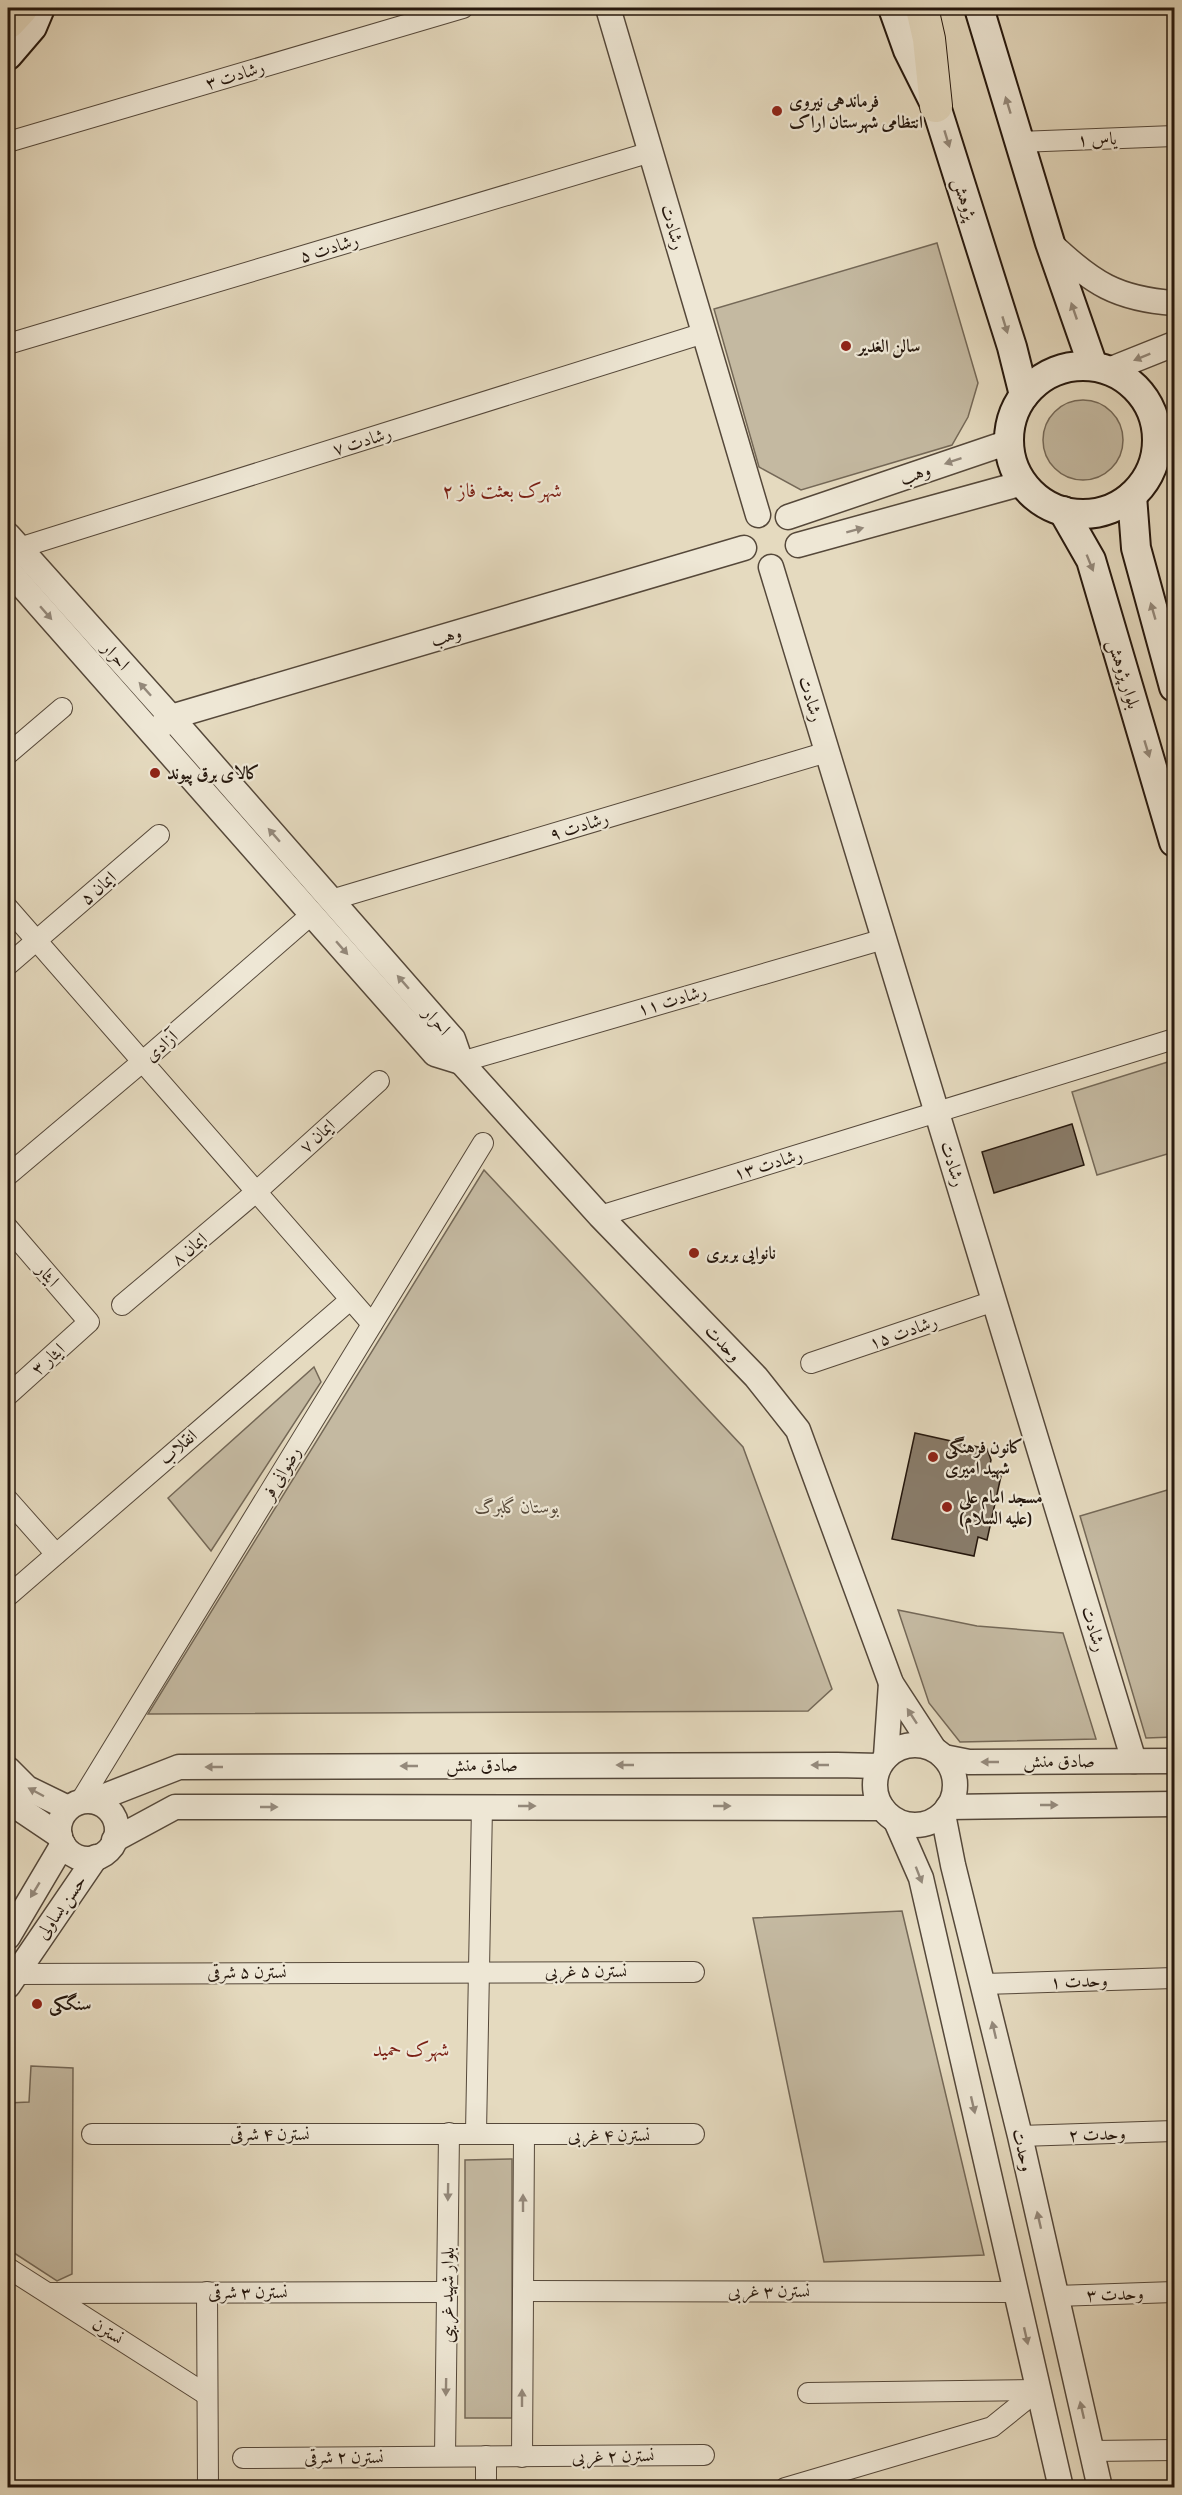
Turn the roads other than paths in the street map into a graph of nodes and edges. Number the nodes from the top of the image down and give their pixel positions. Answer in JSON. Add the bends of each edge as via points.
{"nodes":[{"id":1,"x":21,"y":8,"type":"edge"},
{"id":2,"x":40,"y":8,"type":"edge"},
{"id":3,"x":463,"y":8,"type":"edge"},
{"id":4,"x":608,"y":8,"type":"edge"},
{"id":5,"x":893,"y":8,"type":"edge"},
{"id":6,"x":922,"y":8,"type":"edge"},
{"id":7,"x":979,"y":8,"type":"edge"},
{"id":8,"x":8,"y":22,"type":"edge"},
{"id":9,"x":8,"y":55,"type":"edge"},
{"id":10,"x":936,"y":106,"type":"junction"},
{"id":11,"x":1174,"y":136,"type":"edge"},
{"id":12,"x":8,"y":142,"type":"edge"},
{"id":13,"x":1019,"y":142,"type":"junction"},
{"id":14,"x":651,"y":152,"type":"junction"},
{"id":15,"x":1050,"y":243,"type":"junction"},
{"id":16,"x":1174,"y":303,"type":"edge"},
{"id":17,"x":704,"y":333,"type":"junction"},
{"id":18,"x":8,"y":344,"type":"edge"},
{"id":19,"x":1174,"y":344,"type":"edge"},
{"id":20,"x":1101,"y":368,"type":"junction"},
{"id":21,"x":1024,"y":395,"type":"junction"},
{"id":22,"x":1009,"y":442,"type":"junction"},
{"id":23,"x":1166,"y":444,"type":"edge"},
{"id":24,"x":1023,"y":483,"type":"junction"},
{"id":25,"x":1132,"y":496,"type":"junction"},
{"id":26,"x":1063,"y":511,"type":"junction"},
{"id":27,"x":758,"y":515,"type":"junction"},
{"id":28,"x":788,"y":517,"type":"junction"},
{"id":29,"x":13,"y":541,"type":"edge"},
{"id":30,"x":798,"y":545,"type":"junction"},
{"id":31,"x":744,"y":548,"type":"junction"},
{"id":32,"x":771,"y":567,"type":"junction"},
{"id":33,"x":8,"y":570,"type":"edge"},
{"id":34,"x":1174,"y":687,"type":"edge"},
{"id":35,"x":63,"y":708,"type":"dead end"},
{"id":36,"x":171,"y":717,"type":"junction"},
{"id":37,"x":153,"y":734,"type":"junction"},
{"id":38,"x":827,"y":752,"type":"junction"},
{"id":39,"x":8,"y":754,"type":"edge"},
{"id":40,"x":159,"y":835,"type":"dead end"},
{"id":41,"x":1174,"y":842,"type":"edge"},
{"id":42,"x":321,"y":907,"type":"junction"},
{"id":43,"x":8,"y":908,"type":"edge"},
{"id":44,"x":884,"y":939,"type":"junction"},
{"id":45,"x":36,"y":941,"type":"junction"},
{"id":46,"x":8,"y":965,"type":"edge"},
{"id":47,"x":1174,"y":1039,"type":"edge"},
{"id":48,"x":142,"y":1062,"type":"junction"},
{"id":49,"x":461,"y":1062,"type":"junction"},
{"id":50,"x":379,"y":1081,"type":"dead end"},
{"id":51,"x":936,"y":1111,"type":"junction"},
{"id":52,"x":483,"y":1143,"type":"dead end"},
{"id":53,"x":8,"y":1175,"type":"edge"},
{"id":54,"x":256,"y":1192,"type":"junction"},
{"id":55,"x":600,"y":1216,"type":"junction"},
{"id":56,"x":8,"y":1228,"type":"edge"},
{"id":57,"x":350,"y":1300,"type":"junction"},
{"id":58,"x":994,"y":1301,"type":"junction"},
{"id":59,"x":122,"y":1305,"type":"dead end"},
{"id":60,"x":89,"y":1322,"type":"joint"},
{"id":61,"x":372,"y":1324,"type":"junction"},
{"id":62,"x":811,"y":1363,"type":"dead end"},
{"id":63,"x":8,"y":1395,"type":"edge"},
{"id":64,"x":8,"y":1500,"type":"edge"},
{"id":65,"x":56,"y":1554,"type":"junction"},
{"id":66,"x":8,"y":1596,"type":"edge"},
{"id":67,"x":891,"y":1683,"type":"junction"},
{"id":68,"x":939,"y":1753,"type":"junction"},
{"id":69,"x":883,"y":1761,"type":"junction"},
{"id":70,"x":1134,"y":1761,"type":"junction"},
{"id":71,"x":1174,"y":1761,"type":"edge"},
{"id":72,"x":8,"y":1769,"type":"edge"},
{"id":73,"x":8,"y":1801,"type":"edge"},
{"id":74,"x":80,"y":1804,"type":"junction"},
{"id":75,"x":1174,"y":1804,"type":"edge"},
{"id":76,"x":482,"y":1806,"type":"junction"},
{"id":77,"x":946,"y":1810,"type":"junction"},
{"id":78,"x":889,"y":1814,"type":"junction"},
{"id":79,"x":61,"y":1840,"type":"junction"},
{"id":80,"x":114,"y":1840,"type":"junction"},
{"id":81,"x":96,"y":1857,"type":"junction"},
{"id":82,"x":8,"y":1937,"type":"edge"},
{"id":83,"x":479,"y":1971,"type":"junction"},
{"id":84,"x":694,"y":1972,"type":"dead end"},
{"id":85,"x":1174,"y":1978,"type":"edge"},
{"id":86,"x":11,"y":1980,"type":"edge"},
{"id":87,"x":983,"y":1984,"type":"junction"},
{"id":88,"x":1174,"y":2131,"type":"edge"},
{"id":89,"x":449,"y":2133,"type":"junction"},
{"id":90,"x":476,"y":2133,"type":"junction"},
{"id":91,"x":92,"y":2134,"type":"dead end"},
{"id":92,"x":694,"y":2134,"type":"dead end"},
{"id":93,"x":524,"y":2135,"type":"junction"},
{"id":94,"x":1020,"y":2136,"type":"junction"},
{"id":95,"x":8,"y":2268,"type":"edge"},
{"id":96,"x":523,"y":2291,"type":"junction"},
{"id":97,"x":207,"y":2292,"type":"junction"},
{"id":98,"x":447,"y":2292,"type":"junction"},
{"id":99,"x":1016,"y":2292,"type":"junction"},
{"id":100,"x":1174,"y":2292,"type":"edge"},
{"id":101,"x":48,"y":2293,"type":"junction"},
{"id":102,"x":1056,"y":2296,"type":"junction"},
{"id":103,"x":1038,"y":2390,"type":"junction"},
{"id":104,"x":808,"y":2392,"type":"dead end"},
{"id":105,"x":207,"y":2395,"type":"junction"},
{"id":106,"x":1174,"y":2450,"type":"edge"},
{"id":107,"x":1091,"y":2451,"type":"junction"},
{"id":108,"x":704,"y":2455,"type":"dead end"},
{"id":109,"x":445,"y":2456,"type":"junction"},
{"id":110,"x":486,"y":2456,"type":"junction"},
{"id":111,"x":522,"y":2457,"type":"junction"},
{"id":112,"x":243,"y":2458,"type":"dead end"},
{"id":113,"x":208,"y":2487,"type":"edge"},
{"id":114,"x":486,"y":2487,"type":"edge"},
{"id":115,"x":785,"y":2487,"type":"edge"},
{"id":116,"x":1061,"y":2487,"type":"edge"},
{"id":117,"x":1100,"y":2487,"type":"edge"}],
"edges":[{"from":1,"to":8,"type":"highway"},
{"from":2,"to":9,"type":"main road","via":[[32,27]]},
{"from":3,"to":12,"type":"street","name":"رشادت ۳"},
{"from":4,"to":14,"type":"street","name":"رشادت"},
{"from":5,"to":10,"type":"main road","name":"پژوهش","via":[[908,50]]},
{"from":6,"to":10,"type":"main road"},
{"from":13,"to":7,"type":"main road","one_way":true},
{"from":10,"to":21,"type":"main road","name":"پژوهش","one_way":true},
{"from":11,"to":13,"type":"street","name":"یاس ۱"},
{"from":13,"to":15,"type":"main road"},
{"from":14,"to":17,"type":"street","name":"رشادت"},
{"from":14,"to":18,"type":"street","name":"رشادت ۵"},
{"from":15,"to":16,"type":"street","via":[[1078,271],[1114,292]]},
{"from":20,"to":15,"type":"main road","one_way":true},
{"from":17,"to":27,"type":"street","name":"رشادت"},
{"from":17,"to":29,"type":"street","name":"رشادت ۷"},
{"from":19,"to":20,"type":"street","one_way":true},
{"from":20,"to":21,"type":"main road","via":[[1073,366],[1054,371]]},
{"from":20,"to":23,"type":"main road","via":[[1124,377],[1137,388]]},
{"from":21,"to":22,"type":"main road","via":[[1014,412]]},
{"from":22,"to":24,"type":"main road","via":[[1013,464]]},
{"from":22,"to":28,"type":"street","name":"وهب","one_way":true},
{"from":23,"to":25,"type":"main road"},
{"from":24,"to":26,"type":"main road","via":[[1040,501]]},
{"from":30,"to":24,"type":"street","name":"وهب","one_way":true},
{"from":25,"to":26,"type":"main road","via":[[1111,509],[1087,514]]},
{"from":34,"to":25,"type":"main road","one_way":true,"via":[[1136,548]]},
{"from":26,"to":41,"type":"main road","name":"بلوار پژوهش","one_way":true,"via":[[1090,560]]},
{"from":27,"to":28,"type":"street","via":[[773,512]]},
{"from":27,"to":31,"type":"street","via":[[744,533]]},
{"from":28,"to":30,"type":"street","via":[[797,530]]},
{"from":36,"to":29,"type":"street","name":"احرار","one_way":true},
{"from":30,"to":32,"type":"street","via":[[788,561]]},
{"from":31,"to":32,"type":"street","via":[[755,562]]},
{"from":31,"to":36,"type":"street","name":"وهب"},
{"from":32,"to":38,"type":"street","name":"رشادت"},
{"from":33,"to":37,"type":"street","name":"احرار","one_way":true},
{"from":35,"to":39,"type":"street"},
{"from":36,"to":37,"type":"street","name":"وهب"},
{"from":42,"to":36,"type":"street","name":"احرار","one_way":true},
{"from":37,"to":42,"type":"street","name":"احرار"},
{"from":38,"to":42,"type":"street","name":"رشادت ۹"},
{"from":38,"to":44,"type":"street","name":"رشادت"},
{"from":40,"to":45,"type":"street","name":"ایمان ۵"},
{"from":42,"to":48,"type":"street","name":"آزادی"},
{"from":42,"to":49,"type":"street","name":"احرار","via":[[435,1054]]},
{"from":43,"to":45,"type":"street"},
{"from":44,"to":49,"type":"street","name":"رشادت ۱۱"},
{"from":44,"to":51,"type":"street","name":"رشادت"},
{"from":45,"to":46,"type":"street","name":"ایمان ۵"},
{"from":45,"to":48,"type":"street"},
{"from":47,"to":51,"type":"street","name":"رشادت ۱۳"},
{"from":48,"to":53,"type":"street","name":"آزادی"},
{"from":48,"to":54,"type":"street"},
{"from":49,"to":55,"type":"street","name":"وحدت"},
{"from":50,"to":54,"type":"street","name":"ایمان ۷"},
{"from":51,"to":55,"type":"street","name":"رشادت ۱۳"},
{"from":51,"to":58,"type":"street","name":"رشادت"},
{"from":52,"to":61,"type":"street","name":"رضوانی فر"},
{"from":54,"to":57,"type":"street"},
{"from":54,"to":59,"type":"street","name":"ایمان ۸"},
{"from":55,"to":67,"type":"street","name":"وحدت","via":[[756,1377],[798,1430]]},
{"from":56,"to":60,"type":"street","name":"ایثار"},
{"from":57,"to":61,"type":"street"},
{"from":57,"to":65,"type":"street","name":"انقلاب"},
{"from":58,"to":62,"type":"street","name":"رشادت ۱۵"},
{"from":58,"to":70,"type":"street","name":"رشادت"},
{"from":60,"to":63,"type":"street","name":"ایثار ۳"},
{"from":61,"to":74,"type":"street","name":"رضوانی فر"},
{"from":64,"to":65,"type":"street"},
{"from":65,"to":66,"type":"street","name":"انقلاب"},
{"from":68,"to":67,"type":"street","name":"وحدت","one_way":true},
{"from":67,"to":69,"type":"street","name":"وحدت"},
{"from":68,"to":69,"type":"street","via":[[922,1745],[909,1745]]},
{"from":70,"to":68,"type":"street","name":"صادق منش","one_way":true,"via":[[969,1762]]},
{"from":68,"to":77,"type":"street","via":[[955,1779],[955,1792]]},
{"from":69,"to":74,"type":"street","name":"صادق منش","one_way":true,"via":[[179,1767]]},
{"from":69,"to":78,"type":"street","via":[[874,1778],[874,1791]]},
{"from":70,"to":71,"type":"street","name":"صادق منش"},
{"from":74,"to":72,"type":"street","one_way":true,"via":[[27,1788]]},
{"from":73,"to":79,"type":"street"},
{"from":74,"to":79,"type":"street","via":[[60,1821]]},
{"from":74,"to":80,"type":"street","via":[[101,1804],[113,1815]]},
{"from":77,"to":75,"type":"street","one_way":true},
{"from":76,"to":78,"type":"street","one_way":true},
{"from":80,"to":76,"type":"street","one_way":true,"via":[[175,1807]]},
{"from":76,"to":83,"type":"street"},
{"from":77,"to":78,"type":"street","via":[[920,1825],[908,1825]]},
{"from":77,"to":87,"type":"street","name":"وحدت","via":[[953,1865]]},
{"from":78,"to":99,"type":"street","one_way":true,"via":[[921,1878]]},
{"from":79,"to":81,"type":"street","via":[[77,1856]]},
{"from":79,"to":82,"type":"street","name":"حسن یساولی","one_way":true},
{"from":80,"to":81,"type":"street","via":[[104,1854]]},
{"from":81,"to":86,"type":"street","name":"حسن یساولی"},
{"from":83,"to":84,"type":"street","name":"نسترن ۵ غربی"},
{"from":83,"to":86,"type":"street","name":"نسترن ۵ شرقی"},
{"from":83,"to":90,"type":"street"},
{"from":85,"to":87,"type":"street","name":"وحدت ۱"},
{"from":94,"to":87,"type":"street","name":"وحدت","one_way":true},
{"from":88,"to":94,"type":"street","name":"وحدت ۲"},
{"from":89,"to":90,"type":"street","name":"نسترن ۴ شرقی"},
{"from":89,"to":91,"type":"street","name":"نسترن ۴ شرقی"},
{"from":89,"to":98,"type":"street","name":"بلوار شهید غریبی","one_way":true},
{"from":90,"to":93,"type":"street","name":"نسترن ۴ غربی"},
{"from":92,"to":93,"type":"street","name":"نسترن ۴ غربی"},
{"from":96,"to":93,"type":"street","one_way":true},
{"from":102,"to":94,"type":"street","name":"وحدت","one_way":true},
{"from":95,"to":101,"type":"street","name":"نسترن"},
{"from":96,"to":99,"type":"street","name":"نسترن ۳ غربی"},
{"from":111,"to":96,"type":"street","one_way":true},
{"from":97,"to":98,"type":"street","name":"نسترن ۳ شرقی"},
{"from":97,"to":101,"type":"street","name":"نسترن ۳ شرقی"},
{"from":97,"to":105,"type":"street"},
{"from":98,"to":109,"type":"street","name":"بلوار شهید غریبی","one_way":true},
{"from":99,"to":103,"type":"street","one_way":true},
{"from":100,"to":102,"type":"street","name":"وحدت ۳"},
{"from":101,"to":105,"type":"street","name":"نسترن"},
{"from":107,"to":102,"type":"street","name":"وحدت","one_way":true},
{"from":103,"to":104,"type":"street"},
{"from":103,"to":115,"type":"street","via":[[992,2427]]},
{"from":103,"to":116,"type":"street"},
{"from":105,"to":113,"type":"street"},
{"from":106,"to":107,"type":"street"},
{"from":107,"to":117,"type":"street","name":"وحدت"},
{"from":108,"to":111,"type":"street","name":"نسترن ۲ غربی"},
{"from":109,"to":110,"type":"street","name":"نسترن ۲ شرقی"},
{"from":109,"to":112,"type":"street","name":"نسترن ۲ شرقی"},
{"from":110,"to":111,"type":"street","name":"نسترن ۲ غربی"},
{"from":110,"to":114,"type":"street"}]}
